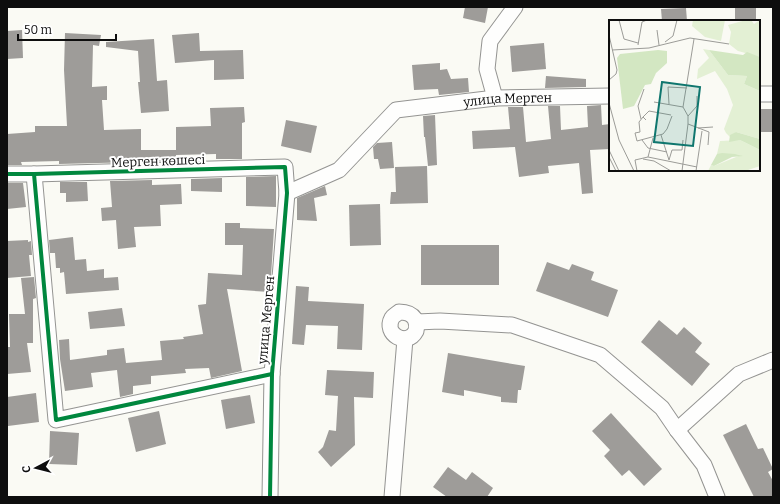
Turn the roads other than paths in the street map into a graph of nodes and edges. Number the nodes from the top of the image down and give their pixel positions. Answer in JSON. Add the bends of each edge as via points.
{"nodes":[{"id":1,"x":515,"y":7,"type":"edge"},
{"id":2,"x":760,"y":94,"type":"edge"},
{"id":3,"x":773,"y":94,"type":"edge"},
{"id":4,"x":609,"y":96,"type":"edge"},
{"id":5,"x":495,"y":98,"type":"junction"},
{"id":6,"x":7,"y":174,"type":"edge"},
{"id":7,"x":34,"y":174,"type":"junction"},
{"id":8,"x":287,"y":192,"type":"junction"},
{"id":9,"x":417,"y":322,"type":"junction"},
{"id":10,"x":405,"y":339,"type":"junction"},
{"id":11,"x":773,"y":360,"type":"edge"},
{"id":12,"x":272,"y":374,"type":"junction"},
{"id":13,"x":677,"y":430,"type":"junction"},
{"id":14,"x":270,"y":497,"type":"edge"},
{"id":15,"x":392,"y":497,"type":"edge"},
{"id":16,"x":717,"y":497,"type":"edge"}],
"edges":[{"from":1,"to":5,"type":"street","via":[[490,41],[487,69]]},
{"from":2,"to":3,"type":"street"},
{"from":4,"to":5,"type":"street","name":"улица Мерген"},
{"from":5,"to":8,"type":"street","name":"улица Мерген","via":[[396,110],[339,170]]},
{"from":6,"to":7,"type":"street","name":"Мерген көшесі"},
{"from":7,"to":8,"type":"street","name":"Мерген көшесі","via":[[285,167]]},
{"from":7,"to":12,"type":"street","via":[[56,420]]},
{"from":8,"to":12,"type":"street","name":"улица Мерген"},
{"from":9,"to":10,"type":"street","via":[[412,336]]},
{"from":9,"to":10,"type":"street","via":[[413,315],[406,312],[399,312],[392,317],[392,332],[397,337]]},
{"from":9,"to":13,"type":"street","via":[[512,325],[600,355],[662,408]]},
{"from":10,"to":15,"type":"street"},
{"from":11,"to":13,"type":"street","via":[[739,374]]},
{"from":12,"to":14,"type":"street","name":"улица Мерген"},
{"from":13,"to":16,"type":"street","via":[[704,465]]}]}
